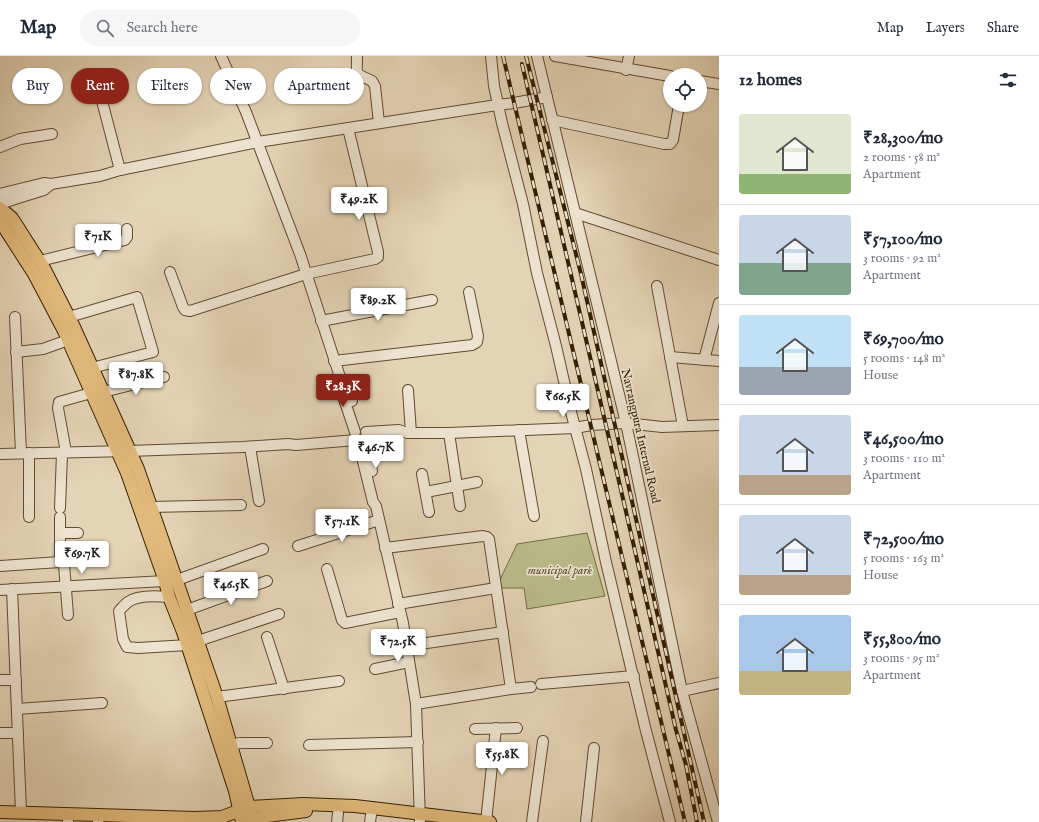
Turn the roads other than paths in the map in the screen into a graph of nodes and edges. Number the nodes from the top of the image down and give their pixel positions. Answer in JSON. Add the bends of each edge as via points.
{"nodes":[{"id":1,"x":221,"y":56,"type":"edge"},
{"id":2,"x":357,"y":56,"type":"edge"},
{"id":3,"x":491,"y":56,"type":"edge"},
{"id":4,"x":537,"y":56,"type":"edge"},
{"id":5,"x":555,"y":56,"type":"edge"},
{"id":6,"x":629,"y":56,"type":"edge"},
{"id":7,"x":626,"y":70,"type":"junction"},
{"id":8,"x":663,"y":75,"type":"edge"},
{"id":9,"x":707,"y":82,"type":"edge"},
{"id":10,"x":719,"y":84,"type":"edge"},
{"id":11,"x":547,"y":97,"type":"junction"},
{"id":12,"x":103,"y":104,"type":"edge"},
{"id":13,"x":498,"y":104,"type":"junction"},
{"id":14,"x":678,"y":112,"type":"edge"},
{"id":15,"x":552,"y":120,"type":"junction"},
{"id":16,"x":379,"y":123,"type":"junction"},
{"id":17,"x":348,"y":128,"type":"junction"},
{"id":18,"x":52,"y":134,"type":"dead end"},
{"id":19,"x":258,"y":142,"type":"junction"},
{"id":20,"x":0,"y":148,"type":"edge"},
{"id":21,"x":120,"y":170,"type":"junction"},
{"id":22,"x":52,"y":184,"type":"junction"},
{"id":23,"x":0,"y":194,"type":"edge"},
{"id":24,"x":0,"y":204,"type":"edge"},
{"id":25,"x":0,"y":208,"type":"edge"},
{"id":26,"x":575,"y":213,"type":"junction"},
{"id":27,"x":0,"y":221,"type":"edge"},
{"id":28,"x":126,"y":229,"type":"dead end"},
{"id":29,"x":719,"y":260,"type":"edge"},
{"id":30,"x":40,"y":261,"type":"junction"},
{"id":31,"x":170,"y":272,"type":"dead end"},
{"id":32,"x":306,"y":274,"type":"junction"},
{"id":33,"x":657,"y":286,"type":"dead end"},
{"id":34,"x":469,"y":292,"type":"dead end"},
{"id":35,"x":432,"y":300,"type":"dead end"},
{"id":36,"x":719,"y":303,"type":"edge"},
{"id":37,"x":15,"y":317,"type":"dead end"},
{"id":38,"x":69,"y":317,"type":"junction"},
{"id":39,"x":321,"y":321,"type":"junction"},
{"id":40,"x":68,"y":340,"type":"junction"},
{"id":41,"x":16,"y":352,"type":"junction"},
{"id":42,"x":670,"y":357,"type":"junction"},
{"id":43,"x":704,"y":360,"type":"junction"},
{"id":44,"x":334,"y":361,"type":"junction"},
{"id":45,"x":719,"y":361,"type":"edge"},
{"id":46,"x":92,"y":368,"type":"junction"},
{"id":47,"x":164,"y":377,"type":"dead end"},
{"id":48,"x":408,"y":390,"type":"dead end"},
{"id":49,"x":97,"y":393,"type":"junction"},
{"id":50,"x":626,"y":423,"type":"junction"},
{"id":51,"x":719,"y":425,"type":"edge"},
{"id":52,"x":683,"y":426,"type":"junction"},
{"id":53,"x":575,"y":428,"type":"junction"},
{"id":54,"x":519,"y":430,"type":"junction"},
{"id":55,"x":409,"y":433,"type":"junction"},
{"id":56,"x":448,"y":433,"type":"junction"},
{"id":57,"x":360,"y":436,"type":"junction"},
{"id":58,"x":250,"y":447,"type":"junction"},
{"id":59,"x":123,"y":452,"type":"junction"},
{"id":60,"x":25,"y":453,"type":"junction"},
{"id":61,"x":64,"y":453,"type":"junction"},
{"id":62,"x":0,"y":454,"type":"edge"},
{"id":63,"x":422,"y":474,"type":"dead end"},
{"id":64,"x":477,"y":482,"type":"dead end"},
{"id":65,"x":457,"y":486,"type":"junction"},
{"id":66,"x":426,"y":492,"type":"junction"},
{"id":67,"x":259,"y":500,"type":"dead end"},
{"id":68,"x":241,"y":505,"type":"dead end"},
{"id":69,"x":460,"y":506,"type":"dead end"},
{"id":70,"x":151,"y":507,"type":"junction"},
{"id":71,"x":429,"y":512,"type":"dead end"},
{"id":72,"x":534,"y":516,"type":"dead end"},
{"id":73,"x":30,"y":517,"type":"dead end"},
{"id":74,"x":379,"y":520,"type":"junction"},
{"id":75,"x":60,"y":533,"type":"junction"},
{"id":76,"x":78,"y":533,"type":"dead end"},
{"id":77,"x":298,"y":546,"type":"dead end"},
{"id":78,"x":385,"y":548,"type":"junction"},
{"id":79,"x":263,"y":549,"type":"dead end"},
{"id":80,"x":60,"y":562,"type":"junction"},
{"id":81,"x":0,"y":566,"type":"edge"},
{"id":82,"x":327,"y":569,"type":"dead end"},
{"id":83,"x":171,"y":581,"type":"junction"},
{"id":84,"x":267,"y":581,"type":"dead end"},
{"id":85,"x":66,"y":586,"type":"junction"},
{"id":86,"x":496,"y":588,"type":"junction"},
{"id":87,"x":12,"y":589,"type":"junction"},
{"id":88,"x":0,"y":590,"type":"edge"},
{"id":89,"x":169,"y":597,"type":"junction"},
{"id":90,"x":399,"y":608,"type":"junction"},
{"id":91,"x":187,"y":610,"type":"junction"},
{"id":92,"x":279,"y":614,"type":"dead end"},
{"id":93,"x":68,"y":615,"type":"dead end"},
{"id":94,"x":503,"y":632,"type":"junction"},
{"id":95,"x":268,"y":638,"type":"dead end"},
{"id":96,"x":193,"y":643,"type":"junction"},
{"id":97,"x":406,"y":646,"type":"junction"},
{"id":98,"x":409,"y":662,"type":"junction"},
{"id":99,"x":375,"y":669,"type":"dead end"},
{"id":100,"x":634,"y":676,"type":"junction"},
{"id":101,"x":0,"y":680,"type":"edge"},
{"id":102,"x":16,"y":680,"type":"junction"},
{"id":103,"x":338,"y":681,"type":"dead end"},
{"id":104,"x":719,"y":683,"type":"edge"},
{"id":105,"x":284,"y":689,"type":"junction"},
{"id":106,"x":511,"y":689,"type":"junction"},
{"id":107,"x":682,"y":691,"type":"junction"},
{"id":108,"x":217,"y":697,"type":"junction"},
{"id":109,"x":102,"y":703,"type":"dead end"},
{"id":110,"x":416,"y":704,"type":"junction"},
{"id":111,"x":17,"y":709,"type":"junction"},
{"id":112,"x":474,"y":728,"type":"dead end"},
{"id":113,"x":496,"y":728,"type":"junction"},
{"id":114,"x":517,"y":728,"type":"dead end"},
{"id":115,"x":0,"y":733,"type":"edge"},
{"id":116,"x":18,"y":733,"type":"junction"},
{"id":117,"x":543,"y":741,"type":"dead end"},
{"id":118,"x":418,"y":742,"type":"junction"},
{"id":119,"x":267,"y":743,"type":"dead end"},
{"id":120,"x":231,"y":745,"type":"junction"},
{"id":121,"x":309,"y":745,"type":"dead end"},
{"id":122,"x":594,"y":748,"type":"dead end"},
{"id":123,"x":0,"y":812,"type":"edge"},
{"id":124,"x":246,"y":817,"type":"edge"},
{"id":125,"x":338,"y":817,"type":"edge"},
{"id":126,"x":0,"y":818,"type":"edge"},
{"id":127,"x":23,"y":818,"type":"edge"},
{"id":128,"x":371,"y":819,"type":"edge"},
{"id":129,"x":422,"y":819,"type":"edge"},
{"id":130,"x":68,"y":821,"type":"edge"},
{"id":131,"x":98,"y":822,"type":"edge"},
{"id":132,"x":112,"y":822,"type":"edge"},
{"id":133,"x":486,"y":822,"type":"edge"},
{"id":134,"x":490,"y":822,"type":"edge"},
{"id":135,"x":532,"y":822,"type":"edge"},
{"id":136,"x":586,"y":822,"type":"edge"},
{"id":137,"x":670,"y":822,"type":"edge"},
{"id":138,"x":718,"y":822,"type":"edge"}],
"edges":[{"from":1,"to":19,"type":"street"},
{"from":2,"to":16,"type":"street","via":[[357,72],[360,77],[372,81],[375,86]]},
{"from":3,"to":13,"type":"street"},
{"from":4,"to":11,"type":"street","name":"Navrangpura Internal Road"},
{"from":5,"to":7,"type":"street"},
{"from":6,"to":7,"type":"street"},
{"from":7,"to":8,"type":"street"},
{"from":9,"to":10,"type":"street"},
{"from":11,"to":13,"type":"street"},
{"from":11,"to":15,"type":"street","name":"Navrangpura Internal Road"},
{"from":12,"to":21,"type":"street"},
{"from":13,"to":16,"type":"street"},
{"from":13,"to":53,"type":"street"},
{"from":14,"to":15,"type":"street","via":[[670,144]]},
{"from":15,"to":26,"type":"street","name":"Navrangpura Internal Road"},
{"from":16,"to":17,"type":"street"},
{"from":17,"to":19,"type":"street"},
{"from":17,"to":32,"type":"street","via":[[378,257]]},
{"from":18,"to":20,"type":"street","via":[[20,139]]},
{"from":19,"to":21,"type":"street"},
{"from":19,"to":32,"type":"street"},
{"from":21,"to":22,"type":"street"},
{"from":22,"to":23,"type":"street","via":[[44,183]]},
{"from":22,"to":24,"type":"street","via":[[44,190]]},
{"from":25,"to":30,"type":"main road","via":[[12,218]]},
{"from":26,"to":29,"type":"street"},
{"from":26,"to":50,"type":"street","name":"Navrangpura Internal Road"},
{"from":27,"to":40,"type":"main road","via":[[34,274]]},
{"from":28,"to":30,"type":"street","via":[[125,240]]},
{"from":30,"to":38,"type":"main road"},
{"from":31,"to":32,"type":"street","via":[[183,307],[190,311]]},
{"from":32,"to":39,"type":"street"},
{"from":33,"to":42,"type":"street"},
{"from":34,"to":44,"type":"street","via":[[478,336],[477,342],[472,345]]},
{"from":35,"to":39,"type":"street"},
{"from":36,"to":43,"type":"street"},
{"from":37,"to":41,"type":"street"},
{"from":38,"to":46,"type":"main road"},
{"from":38,"to":46,"type":"street","via":[[137,297],[153,352]]},
{"from":39,"to":44,"type":"street"},
{"from":40,"to":41,"type":"street","via":[[43,349]]},
{"from":40,"to":49,"type":"main road"},
{"from":41,"to":60,"type":"street"},
{"from":42,"to":43,"type":"street"},
{"from":42,"to":52,"type":"street"},
{"from":43,"to":45,"type":"street"},
{"from":44,"to":57,"type":"street","via":[[340,377],[346,382]]},
{"from":46,"to":49,"type":"main road"},
{"from":47,"to":49,"type":"street"},
{"from":48,"to":55,"type":"street"},
{"from":49,"to":59,"type":"main road"},
{"from":49,"to":61,"type":"street","via":[[59,402]]},
{"from":50,"to":52,"type":"street","via":[[662,427]]},
{"from":50,"to":53,"type":"street"},
{"from":50,"to":107,"type":"street","name":"Navrangpura Internal Road"},
{"from":51,"to":52,"type":"street"},
{"from":53,"to":54,"type":"street"},
{"from":53,"to":100,"type":"street"},
{"from":54,"to":56,"type":"street"},
{"from":54,"to":72,"type":"street"},
{"from":55,"to":56,"type":"street"},
{"from":55,"to":57,"type":"street","via":[[399,430]]},
{"from":56,"to":65,"type":"street"},
{"from":57,"to":58,"type":"street","via":[[296,445]]},
{"from":57,"to":74,"type":"street","via":[[378,502],[376,506]]},
{"from":58,"to":59,"type":"street"},
{"from":58,"to":67,"type":"street"},
{"from":59,"to":61,"type":"street"},
{"from":59,"to":70,"type":"main road","via":[[138,469]]},
{"from":59,"to":83,"type":"main road","via":[[127,473]]},
{"from":60,"to":61,"type":"street"},
{"from":60,"to":62,"type":"street"},
{"from":60,"to":73,"type":"street"},
{"from":61,"to":75,"type":"street"},
{"from":63,"to":66,"type":"street"},
{"from":64,"to":65,"type":"street"},
{"from":65,"to":66,"type":"street"},
{"from":65,"to":69,"type":"street"},
{"from":66,"to":71,"type":"street"},
{"from":68,"to":70,"type":"street"},
{"from":70,"to":83,"type":"main road"},
{"from":74,"to":77,"type":"street"},
{"from":74,"to":78,"type":"street"},
{"from":75,"to":76,"type":"street"},
{"from":75,"to":80,"type":"street"},
{"from":78,"to":86,"type":"street","via":[[486,536],[489,539]]},
{"from":78,"to":90,"type":"street"},
{"from":79,"to":83,"type":"street"},
{"from":80,"to":81,"type":"street"},
{"from":80,"to":85,"type":"street","via":[[65,568]]},
{"from":82,"to":90,"type":"street","via":[[342,620],[346,623]]},
{"from":83,"to":85,"type":"street"},
{"from":83,"to":89,"type":"main road"},
{"from":83,"to":91,"type":"main road"},
{"from":84,"to":91,"type":"street"},
{"from":85,"to":87,"type":"street"},
{"from":85,"to":93,"type":"street"},
{"from":86,"to":90,"type":"street"},
{"from":86,"to":94,"type":"street"},
{"from":87,"to":88,"type":"street"},
{"from":87,"to":102,"type":"street"},
{"from":89,"to":96,"type":"main road"},
{"from":89,"to":96,"type":"street","via":[[134,599],[119,611],[126,647]]},
{"from":90,"to":97,"type":"street"},
{"from":91,"to":96,"type":"main road"},
{"from":92,"to":96,"type":"street"},
{"from":94,"to":97,"type":"street"},
{"from":94,"to":106,"type":"street"},
{"from":95,"to":105,"type":"street"},
{"from":96,"to":108,"type":"main road"},
{"from":96,"to":124,"type":"main road","via":[[235,791]]},
{"from":97,"to":98,"type":"street"},
{"from":98,"to":99,"type":"street"},
{"from":98,"to":110,"type":"street"},
{"from":100,"to":106,"type":"street"},
{"from":100,"to":137,"type":"street"},
{"from":101,"to":102,"type":"street"},
{"from":102,"to":111,"type":"street"},
{"from":103,"to":105,"type":"street"},
{"from":104,"to":107,"type":"street"},
{"from":105,"to":108,"type":"street"},
{"from":106,"to":110,"type":"street"},
{"from":107,"to":138,"type":"street","name":"Navrangpura Internal Road"},
{"from":108,"to":120,"type":"main road"},
{"from":109,"to":111,"type":"street"},
{"from":110,"to":118,"type":"street"},
{"from":111,"to":116,"type":"street"},
{"from":112,"to":113,"type":"street"},
{"from":113,"to":114,"type":"street"},
{"from":113,"to":133,"type":"street"},
{"from":115,"to":116,"type":"street"},
{"from":116,"to":127,"type":"street"},
{"from":117,"to":135,"type":"street"},
{"from":118,"to":121,"type":"street"},
{"from":118,"to":129,"type":"street"},
{"from":119,"to":120,"type":"street"},
{"from":120,"to":124,"type":"main road"},
{"from":122,"to":136,"type":"street"},
{"from":123,"to":127,"type":"main road"},
{"from":124,"to":125,"type":"main road","via":[[302,811]]},
{"from":124,"to":127,"type":"main road"},
{"from":124,"to":129,"type":"main road","via":[[303,804],[325,804],[355,806]]},
{"from":125,"to":128,"type":"main road"},
{"from":126,"to":127,"type":"main road"},
{"from":127,"to":130,"type":"main road"},
{"from":128,"to":129,"type":"main road"},
{"from":129,"to":133,"type":"main road"},
{"from":130,"to":131,"type":"main road"},
{"from":131,"to":132,"type":"main road"},
{"from":133,"to":134,"type":"main road"}]}
